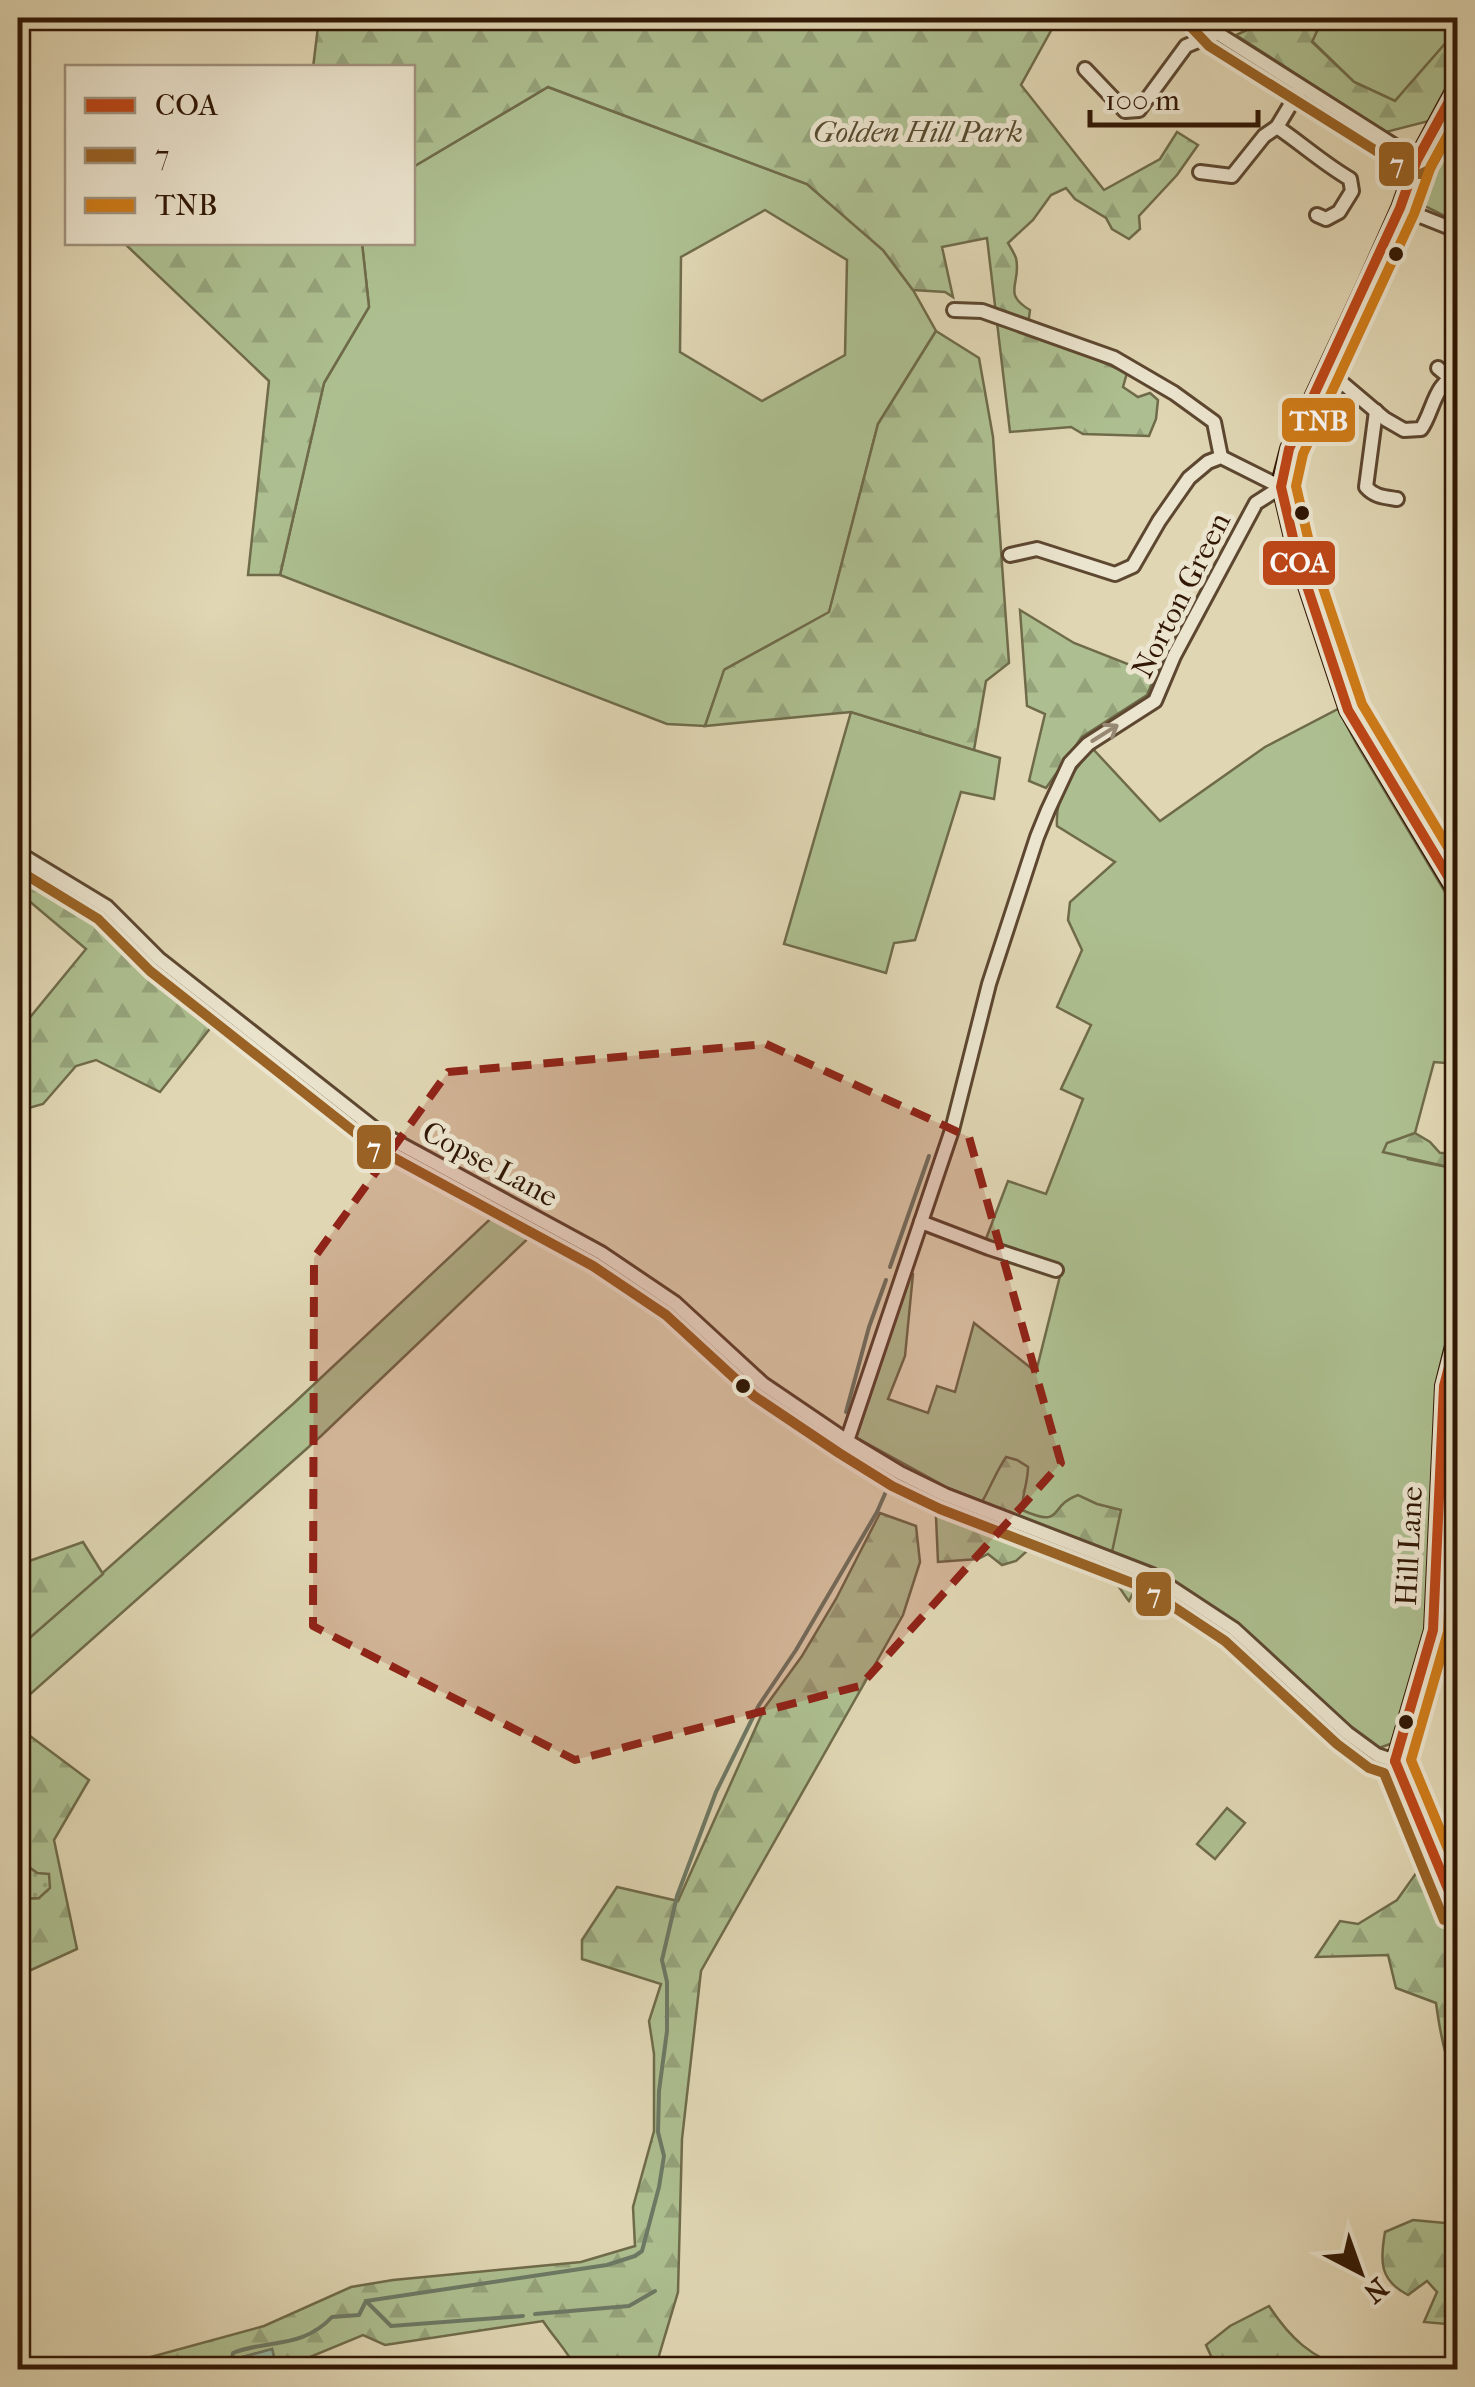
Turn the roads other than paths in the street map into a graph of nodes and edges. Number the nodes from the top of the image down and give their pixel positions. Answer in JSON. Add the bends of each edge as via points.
{"nodes":[{"id":1,"x":1204,"y":18,"type":"edge"},
{"id":2,"x":1217,"y":33,"type":"junction"},
{"id":3,"x":1085,"y":69,"type":"dead end"},
{"id":4,"x":1458,"y":84,"type":"edge"},
{"id":5,"x":1301,"y":87,"type":"junction"},
{"id":6,"x":1277,"y":127,"type":"junction"},
{"id":7,"x":1417,"y":160,"type":"junction"},
{"id":8,"x":1200,"y":172,"type":"dead end"},
{"id":9,"x":1400,"y":208,"type":"junction"},
{"id":10,"x":1317,"y":215,"type":"dead end"},
{"id":11,"x":1458,"y":231,"type":"edge"},
{"id":12,"x":954,"y":310,"type":"dead end"},
{"id":13,"x":1438,"y":368,"type":"dead end"},
{"id":14,"x":1327,"y":370,"type":"junction"},
{"id":15,"x":1454,"y":377,"type":"edge"},
{"id":16,"x":1376,"y":412,"type":"junction"},
{"id":17,"x":1222,"y":457,"type":"junction"},
{"id":18,"x":1282,"y":486,"type":"junction"},
{"id":19,"x":1396,"y":499,"type":"dead end"},
{"id":20,"x":1010,"y":554,"type":"dead end"},
{"id":21,"x":18,"y":853,"type":"edge"},
{"id":22,"x":1458,"y":894,"type":"edge"},
{"id":23,"x":922,"y":1222,"type":"junction"},
{"id":24,"x":1056,"y":1270,"type":"dead end"},
{"id":25,"x":1458,"y":1330,"type":"edge"},
{"id":26,"x":847,"y":1441,"type":"junction"},
{"id":27,"x":1395,"y":1761,"type":"junction"},
{"id":28,"x":1458,"y":1914,"type":"edge"}],
"edges":[{"from":1,"to":2,"type":"street"},
{"from":2,"to":3,"type":"street","via":[[1186,46],[1139,110],[1125,112]]},
{"from":2,"to":5,"type":"street"},
{"from":4,"to":7,"type":"main road"},
{"from":5,"to":6,"type":"street"},
{"from":5,"to":7,"type":"street"},
{"from":6,"to":8,"type":"street","via":[[1234,182]]},
{"from":6,"to":10,"type":"street","via":[[1350,179],[1352,191],[1339,212],[1326,219]]},
{"from":7,"to":9,"type":"main road"},
{"from":9,"to":11,"type":"street"},
{"from":9,"to":14,"type":"main road"},
{"from":12,"to":17,"type":"street","via":[[982,311],[1114,358],[1214,422]]},
{"from":13,"to":15,"type":"street"},
{"from":14,"to":16,"type":"street"},
{"from":14,"to":18,"type":"main road","via":[[1289,450]]},
{"from":15,"to":16,"type":"street","via":[[1442,384],[1420,429],[1404,430]]},
{"from":16,"to":19,"type":"street","via":[[1366,487]]},
{"from":17,"to":18,"type":"street"},
{"from":17,"to":20,"type":"street","via":[[1189,478],[1133,566],[1115,574],[1037,549]]},
{"from":18,"to":22,"type":"main road","via":[[1298,559],[1348,710]]},
{"from":23,"to":18,"type":"street","name":"Norton Green","one_way":true,"via":[[989,984],[1037,837],[1070,763],[1155,701],[1256,503]]},
{"from":21,"to":26,"type":"street","name":"Copse Lane","via":[[107,907],[172,970],[380,1133],[601,1253],[675,1304],[762,1384]]},
{"from":23,"to":24,"type":"street"},
{"from":23,"to":26,"type":"street","name":"Norton Green"},
{"from":25,"to":27,"type":"main road","name":"Hill Lane","via":[[1444,1386],[1433,1630]]},
{"from":26,"to":27,"type":"street","name":"Copse Lane","via":[[946,1495],[1152,1575],[1234,1629],[1346,1733]]},
{"from":27,"to":28,"type":"main road"}]}
